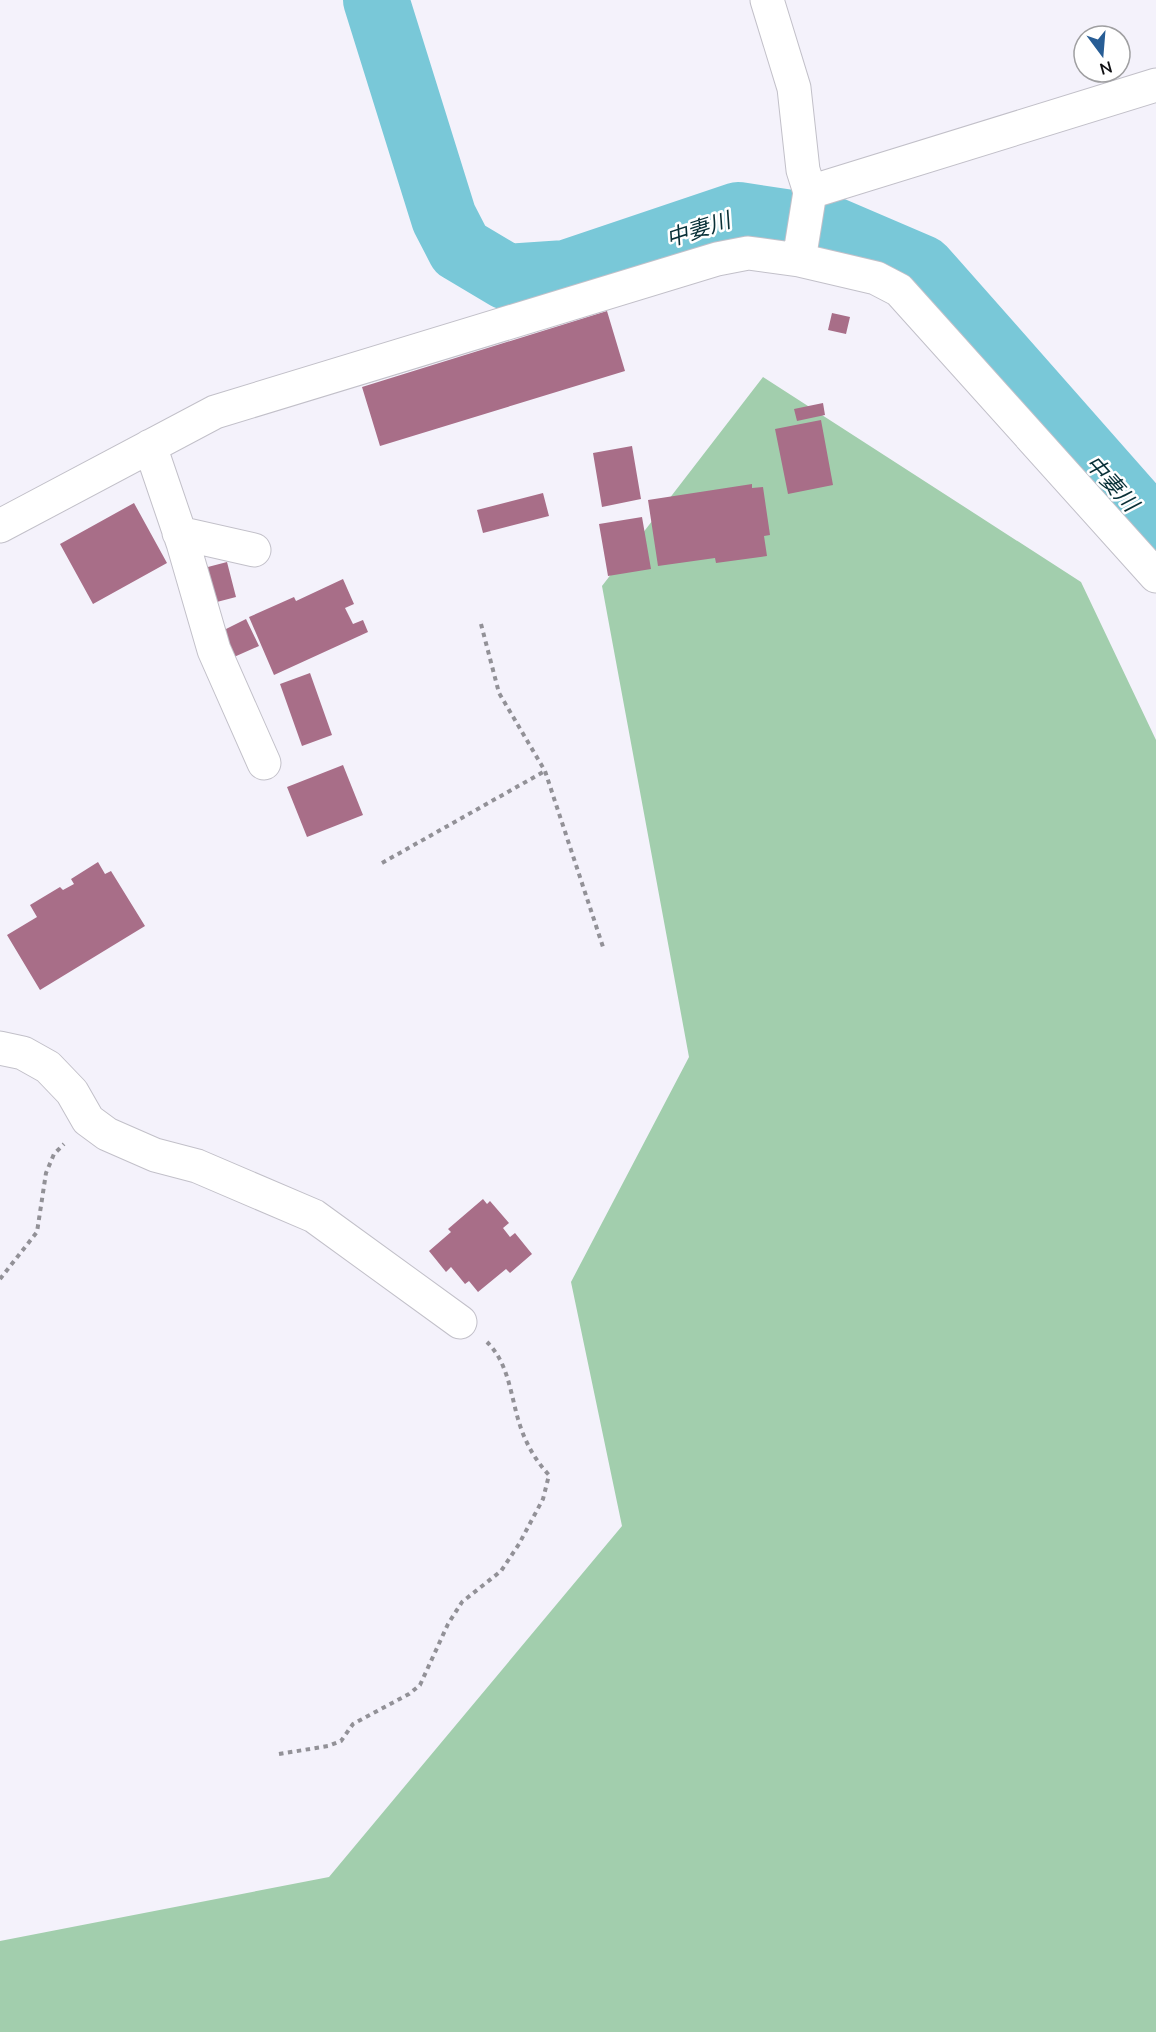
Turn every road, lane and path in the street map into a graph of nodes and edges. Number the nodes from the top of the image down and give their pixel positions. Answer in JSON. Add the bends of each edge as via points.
{"nodes":[{"id":1,"x":767,"y":0,"type":"edge"},
{"id":2,"x":1156,"y":85,"type":"edge"},
{"id":3,"x":808,"y":203,"type":"junction"},
{"id":4,"x":800,"y":253,"type":"junction"},
{"id":5,"x":150,"y":446,"type":"junction"},
{"id":6,"x":0,"y":526,"type":"edge"},
{"id":7,"x":179,"y":533,"type":"junction"},
{"id":8,"x":254,"y":550,"type":"dead end"},
{"id":9,"x":1156,"y":576,"type":"edge"},
{"id":10,"x":481,"y":624,"type":"dead end"},
{"id":11,"x":264,"y":763,"type":"dead end"},
{"id":12,"x":545,"y":771,"type":"junction"},
{"id":13,"x":382,"y":863,"type":"dead end"},
{"id":14,"x":604,"y":950,"type":"dead end"},
{"id":15,"x":0,"y":1048,"type":"edge"},
{"id":16,"x":88,"y":1120,"type":"junction"},
{"id":17,"x":0,"y":1280,"type":"edge"},
{"id":18,"x":460,"y":1322,"type":"joint"},
{"id":19,"x":279,"y":1754,"type":"dead end"}],
"edges":[{"from":1,"to":3,"type":"street","via":[[794,88]]},
{"from":2,"to":3,"type":"street"},
{"from":3,"to":4,"type":"street"},
{"from":4,"to":5,"type":"street","via":[[717,259],[215,412]]},
{"from":4,"to":9,"type":"street","via":[[876,278],[899,290]]},
{"from":5,"to":6,"type":"street"},
{"from":5,"to":7,"type":"street"},
{"from":7,"to":8,"type":"street"},
{"from":7,"to":11,"type":"street","via":[[214,650]]},
{"from":10,"to":12,"type":"path","via":[[499,693]]},
{"from":12,"to":13,"type":"path"},
{"from":12,"to":14,"type":"path"},
{"from":15,"to":16,"type":"street","via":[[24,1053],[48,1067],[72,1092]]},
{"from":16,"to":17,"type":"path","via":[[54,1154],[46,1173],[37,1232]]},
{"from":16,"to":18,"type":"street","via":[[107,1134],[156,1155],[197,1166],[314,1216]]},
{"from":18,"to":19,"type":"path","via":[[489,1344],[505,1365],[519,1421],[536,1460],[549,1476],[543,1499],[501,1571],[462,1602],[420,1685],[353,1725],[340,1741]]}]}
